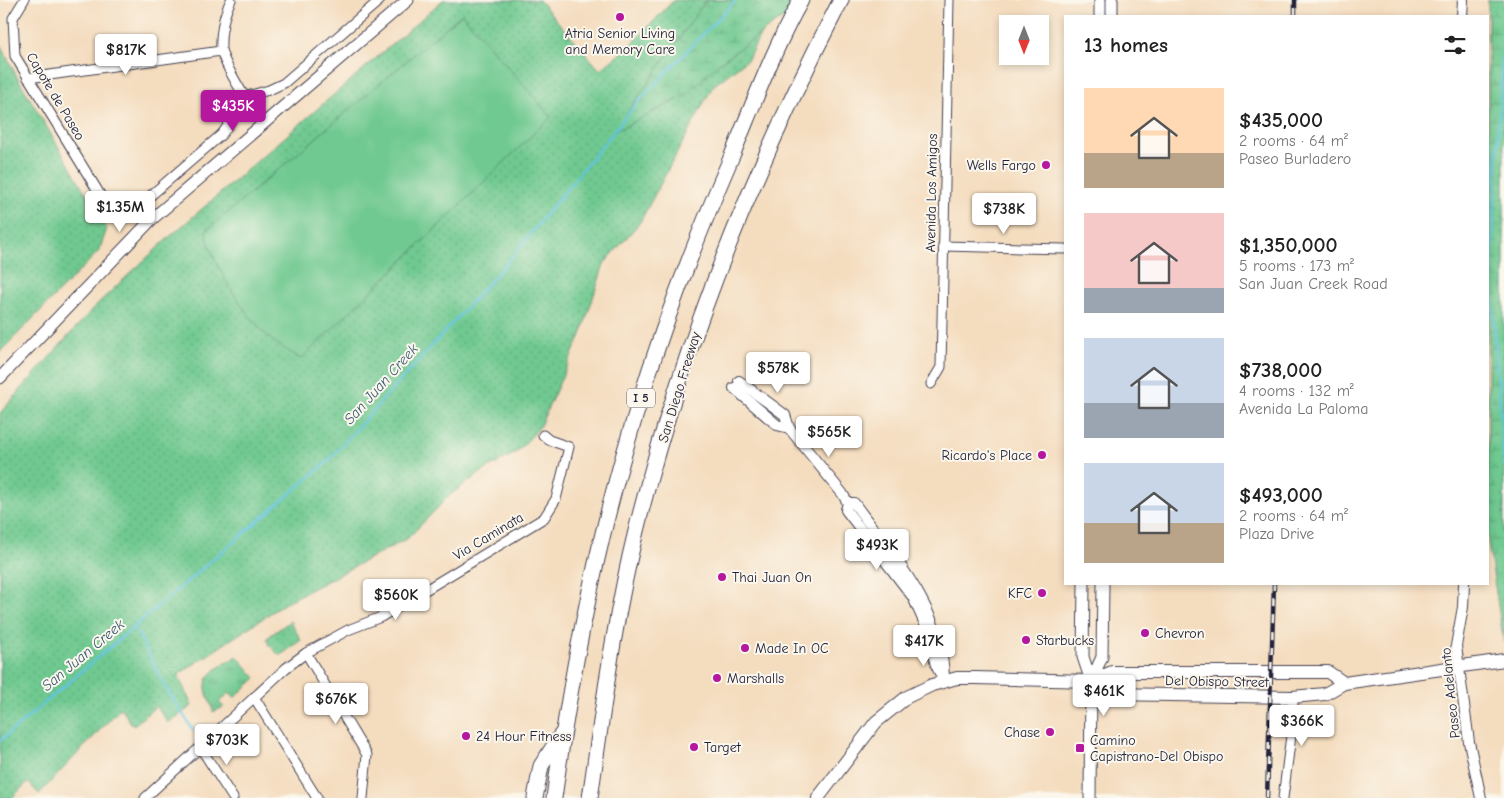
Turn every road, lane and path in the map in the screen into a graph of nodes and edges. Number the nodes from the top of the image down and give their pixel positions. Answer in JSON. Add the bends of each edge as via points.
{"nodes":[{"id":1,"x":24,"y":0,"type":"edge"},
{"id":2,"x":231,"y":0,"type":"edge"},
{"id":3,"x":380,"y":0,"type":"edge"},
{"id":4,"x":408,"y":0,"type":"edge"},
{"id":5,"x":801,"y":0,"type":"edge"},
{"id":6,"x":841,"y":0,"type":"edge"},
{"id":7,"x":949,"y":0,"type":"edge"},
{"id":8,"x":1100,"y":0,"type":"edge"},
{"id":9,"x":1112,"y":0,"type":"edge"},
{"id":10,"x":1463,"y":0,"type":"edge"},
{"id":11,"x":1100,"y":15,"type":"edge"},
{"id":12,"x":1112,"y":15,"type":"edge"},
{"id":13,"x":1462,"y":15,"type":"edge"},
{"id":14,"x":221,"y":51,"type":"junction"},
{"id":15,"x":28,"y":78,"type":"junction"},
{"id":16,"x":244,"y":97,"type":"junction"},
{"id":17,"x":262,"y":125,"type":"junction"},
{"id":18,"x":943,"y":246,"type":"junction"},
{"id":19,"x":1064,"y":249,"type":"edge"},
{"id":20,"x":0,"y":378,"type":"edge"},
{"id":21,"x":737,"y":384,"type":"dead end"},
{"id":22,"x":931,"y":384,"type":"dead end"},
{"id":23,"x":543,"y":435,"type":"dead end"},
{"id":24,"x":1084,"y":585,"type":"edge"},
{"id":25,"x":1103,"y":585,"type":"edge"},
{"id":26,"x":1464,"y":585,"type":"edge"},
{"id":27,"x":306,"y":653,"type":"junction"},
{"id":28,"x":1504,"y":660,"type":"edge"},
{"id":29,"x":1459,"y":667,"type":"junction"},
{"id":30,"x":944,"y":681,"type":"junction"},
{"id":31,"x":1091,"y":681,"type":"junction"},
{"id":32,"x":1344,"y":683,"type":"junction"},
{"id":33,"x":254,"y":696,"type":"junction"},
{"id":34,"x":1292,"y":696,"type":"junction"},
{"id":35,"x":564,"y":731,"type":"junction"},
{"id":36,"x":200,"y":747,"type":"junction"},
{"id":37,"x":150,"y":796,"type":"edge"},
{"id":38,"x":233,"y":798,"type":"edge"},
{"id":39,"x":317,"y":798,"type":"edge"},
{"id":40,"x":363,"y":798,"type":"edge"},
{"id":41,"x":534,"y":798,"type":"edge"},
{"id":42,"x":554,"y":798,"type":"edge"},
{"id":43,"x":590,"y":798,"type":"edge"},
{"id":44,"x":818,"y":798,"type":"edge"},
{"id":45,"x":1090,"y":798,"type":"edge"},
{"id":46,"x":1283,"y":798,"type":"edge"},
{"id":47,"x":1481,"y":798,"type":"edge"}],
"edges":[{"from":1,"to":15,"type":"street","name":"Capote de Paseo","via":[[13,18],[12,36],[15,56]]},
{"from":2,"to":14,"type":"street","via":[[225,14]]},
{"from":3,"to":16,"type":"street","via":[[284,83]]},
{"from":4,"to":17,"type":"main road"},
{"from":5,"to":35,"type":"highway","number":"I 5","via":[[764,79],[678,287],[638,408],[593,572]]},
{"from":6,"to":43,"type":"highway","name":"San Diego Freeway","number":"I 5","via":[[777,128],[713,282],[687,357],[636,531],[614,633]]},
{"from":7,"to":18,"type":"street","name":"Avenida Los Amigos"},
{"from":8,"to":11,"type":"main road"},
{"from":9,"to":12,"type":"main road"},
{"from":10,"to":13,"type":"street"},
{"from":14,"to":15,"type":"street"},
{"from":14,"to":16,"type":"street"},
{"from":15,"to":16,"type":"street","name":"Capote de Paseo","via":[[104,201],[118,212],[132,210],[142,203],[225,131]]},
{"from":16,"to":17,"type":"street"},
{"from":17,"to":20,"type":"main road","via":[[152,218]]},
{"from":18,"to":19,"type":"street"},
{"from":18,"to":22,"type":"street","name":"Avenida Los Amigos","via":[[941,367]]},
{"from":21,"to":30,"type":"street","via":[[777,425],[789,428],[848,503],[854,503],[920,592],[932,617],[944,661]]},
{"from":23,"to":27,"type":"street","name":"Via Caminata","via":[[570,447],[556,499],[544,518],[381,617],[348,630]]},
{"from":24,"to":31,"type":"main road","via":[[1083,657]]},
{"from":25,"to":31,"type":"main road","via":[[1102,657]]},
{"from":26,"to":29,"type":"street","name":"Paseo Adelanto","via":[[1456,646]]},
{"from":27,"to":33,"type":"street","name":"Via Caminata"},
{"from":27,"to":40,"type":"street","via":[[367,755]]},
{"from":28,"to":29,"type":"main road","name":"Del Obispo Street"},
{"from":29,"to":32,"type":"main road","name":"Del Obispo Street"},
{"from":29,"to":47,"type":"street","name":"Paseo Adelanto","via":[[1469,742]]},
{"from":30,"to":31,"type":"main road","name":"Del Obispo Street","via":[[975,678]]},
{"from":30,"to":44,"type":"main road","name":"Del Obispo Street","via":[[907,698],[876,722]]},
{"from":31,"to":32,"type":"main road","name":"Del Obispo Street","via":[[1112,672],[1328,672]]},
{"from":31,"to":34,"type":"main road","name":"Del Obispo Street","via":[[1109,694]]},
{"from":31,"to":45,"type":"main road"},
{"from":32,"to":34,"type":"main road","name":"Del Obispo Street","via":[[1325,694]]},
{"from":33,"to":36,"type":"street","name":"Via Caminata"},
{"from":33,"to":39,"type":"street"},
{"from":34,"to":46,"type":"street","via":[[1294,712]]},
{"from":35,"to":41,"type":"highway","via":[[541,766]]},
{"from":35,"to":42,"type":"highway","number":"I 5"},
{"from":36,"to":37,"type":"street","name":"Via Caminata"},
{"from":36,"to":38,"type":"street"}]}
